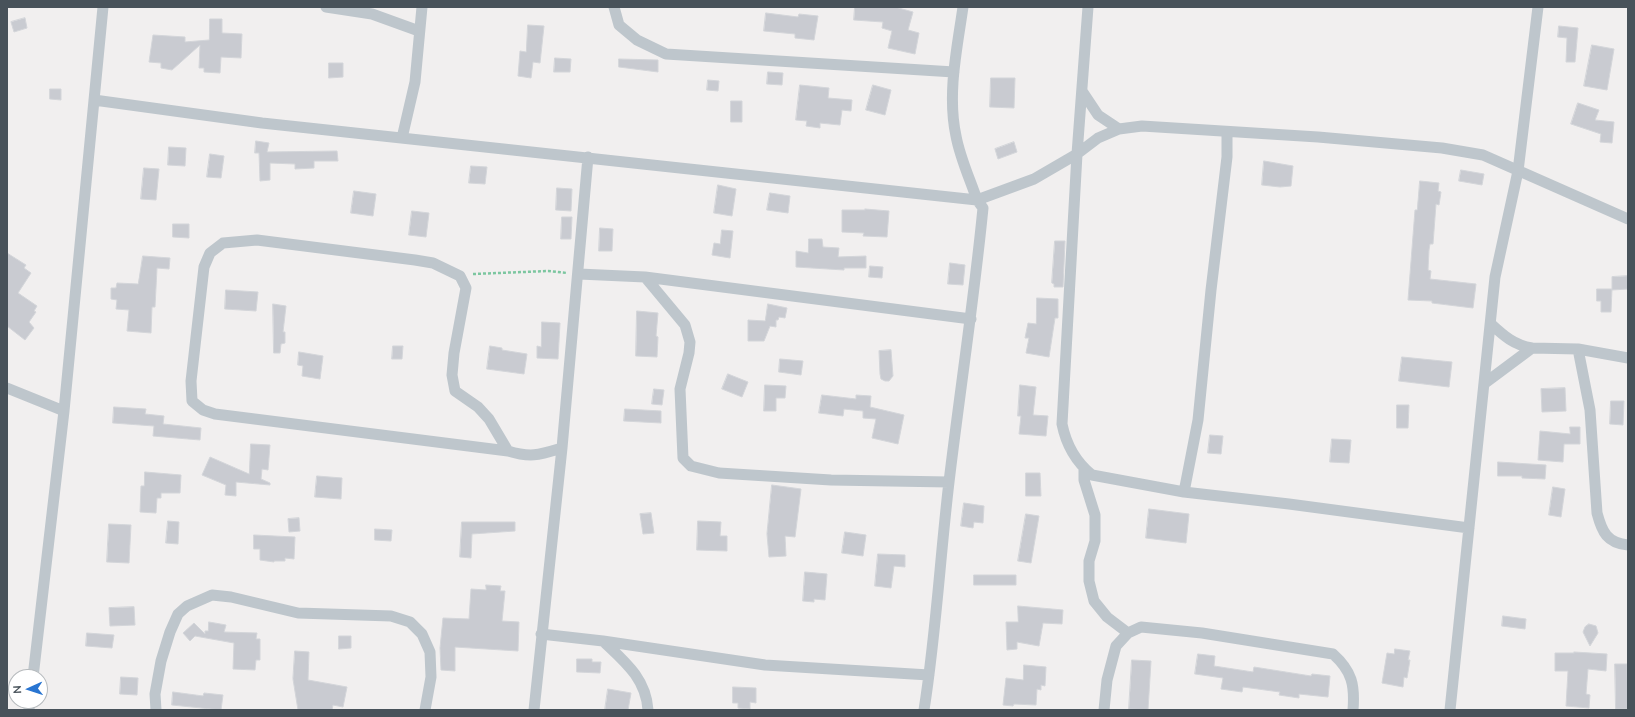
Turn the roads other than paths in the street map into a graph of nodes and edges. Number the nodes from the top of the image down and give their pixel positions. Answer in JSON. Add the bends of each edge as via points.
{"nodes":[{"id":1,"x":103,"y":7,"type":"edge"},
{"id":2,"x":326,"y":7,"type":"edge"},
{"id":3,"x":422,"y":7,"type":"edge"},
{"id":4,"x":614,"y":7,"type":"edge"},
{"id":5,"x":963,"y":7,"type":"edge"},
{"id":6,"x":1088,"y":7,"type":"edge"},
{"id":7,"x":1538,"y":7,"type":"edge"},
{"id":8,"x":419,"y":31,"type":"junction"},
{"id":9,"x":954,"y":72,"type":"junction"},
{"id":10,"x":1082,"y":91,"type":"junction"},
{"id":11,"x":94,"y":100,"type":"junction"},
{"id":12,"x":1120,"y":129,"type":"junction"},
{"id":13,"x":1227,"y":132,"type":"junction"},
{"id":14,"x":402,"y":138,"type":"junction"},
{"id":15,"x":1077,"y":154,"type":"junction"},
{"id":16,"x":588,"y":157,"type":"junction"},
{"id":17,"x":1518,"y":171,"type":"junction"},
{"id":18,"x":977,"y":200,"type":"junction"},
{"id":19,"x":1628,"y":219,"type":"edge"},
{"id":20,"x":579,"y":274,"type":"junction"},
{"id":21,"x":645,"y":278,"type":"junction"},
{"id":22,"x":971,"y":318,"type":"junction"},
{"id":23,"x":1491,"y":324,"type":"junction"},
{"id":24,"x":1532,"y":348,"type":"junction"},
{"id":25,"x":1578,"y":349,"type":"junction"},
{"id":26,"x":1628,"y":358,"type":"edge"},
{"id":27,"x":1485,"y":383,"type":"junction"},
{"id":28,"x":7,"y":388,"type":"edge"},
{"id":29,"x":64,"y":411,"type":"junction"},
{"id":30,"x":562,"y":448,"type":"junction"},
{"id":31,"x":508,"y":451,"type":"junction"},
{"id":32,"x":1084,"y":468,"type":"junction"},
{"id":33,"x":949,"y":482,"type":"junction"},
{"id":34,"x":1184,"y":492,"type":"junction"},
{"id":35,"x":1469,"y":528,"type":"junction"},
{"id":36,"x":1628,"y":545,"type":"edge"},
{"id":37,"x":1128,"y":633,"type":"junction"},
{"id":38,"x":541,"y":634,"type":"junction"},
{"id":39,"x":603,"y":641,"type":"junction"},
{"id":40,"x":34,"y":669,"type":"edge"},
{"id":41,"x":929,"y":675,"type":"junction"},
{"id":42,"x":156,"y":710,"type":"edge"},
{"id":43,"x":425,"y":710,"type":"edge"},
{"id":44,"x":534,"y":710,"type":"edge"},
{"id":45,"x":648,"y":710,"type":"edge"},
{"id":46,"x":924,"y":710,"type":"edge"},
{"id":47,"x":1104,"y":710,"type":"edge"},
{"id":48,"x":1353,"y":710,"type":"edge"},
{"id":49,"x":1450,"y":710,"type":"edge"}],
"edges":[{"from":1,"to":11,"type":"street"},
{"from":2,"to":8,"type":"street","via":[[372,14]]},
{"from":3,"to":8,"type":"street"},
{"from":4,"to":9,"type":"street","via":[[619,25],[637,40],[666,54]]},
{"from":5,"to":9,"type":"street"},
{"from":6,"to":10,"type":"street"},
{"from":7,"to":17,"type":"street"},
{"from":8,"to":14,"type":"street","via":[[415,82]]},
{"from":9,"to":18,"type":"street","via":[[952,109],[956,136]]},
{"from":10,"to":12,"type":"street","via":[[1098,115]]},
{"from":10,"to":15,"type":"street"},
{"from":11,"to":14,"type":"street","via":[[262,123]]},
{"from":11,"to":29,"type":"street"},
{"from":12,"to":13,"type":"street","via":[[1142,126]]},
{"from":12,"to":15,"type":"street","via":[[1098,138]]},
{"from":13,"to":17,"type":"street","via":[[1442,148],[1483,155]]},
{"from":13,"to":34,"type":"street","via":[[1228,157],[1198,412]]},
{"from":14,"to":16,"type":"street","via":[[493,150]]},
{"from":15,"to":18,"type":"street","via":[[1034,179]]},
{"from":15,"to":32,"type":"street","via":[[1062,424],[1071,451]]},
{"from":16,"to":18,"type":"street"},
{"from":16,"to":20,"type":"street"},
{"from":17,"to":19,"type":"street"},
{"from":17,"to":23,"type":"street","via":[[1495,277]]},
{"from":18,"to":22,"type":"street","via":[[983,208]]},
{"from":20,"to":21,"type":"street"},
{"from":20,"to":30,"type":"street"},
{"from":21,"to":22,"type":"street"},
{"from":21,"to":33,"type":"street","via":[[685,325],[690,342],[680,389],[683,458],[691,466],[719,473],[831,480]]},
{"from":22,"to":33,"type":"street"},
{"from":23,"to":24,"type":"street","via":[[1518,346]]},
{"from":23,"to":27,"type":"street"},
{"from":24,"to":25,"type":"street"},
{"from":24,"to":27,"type":"street"},
{"from":25,"to":26,"type":"street"},
{"from":25,"to":36,"type":"street","via":[[1590,410],[1599,522],[1607,538],[1617,544]]},
{"from":27,"to":35,"type":"street"},
{"from":28,"to":29,"type":"street"},
{"from":29,"to":40,"type":"street"},
{"from":30,"to":31,"type":"street","via":[[530,456]]},
{"from":30,"to":38,"type":"street"},
{"from":31,"to":31,"type":"street","via":[[215,414],[203,410],[192,401],[191,381],[204,267],[210,252],[223,243],[257,240],[383,255],[433,264],[460,276],[466,288],[454,352],[452,375],[456,391],[478,407],[489,419]]},
{"from":32,"to":34,"type":"street","via":[[1092,475]]},
{"from":32,"to":37,"type":"street","via":[[1084,480],[1095,515],[1095,540],[1089,561],[1092,594],[1094,601],[1107,617]]},
{"from":33,"to":41,"type":"street"},
{"from":34,"to":35,"type":"street"},
{"from":35,"to":49,"type":"street"},
{"from":37,"to":47,"type":"street","via":[[1116,646],[1107,680]]},
{"from":37,"to":48,"type":"street","via":[[1141,627],[1157,628],[1333,654],[1349,672],[1354,695]]},
{"from":38,"to":39,"type":"street"},
{"from":38,"to":44,"type":"street"},
{"from":39,"to":41,"type":"street","via":[[765,665]]},
{"from":39,"to":45,"type":"street","via":[[634,671],[647,696]]},
{"from":41,"to":46,"type":"street"},
{"from":42,"to":43,"type":"street","via":[[155,694],[161,661],[178,614],[187,606],[212,595],[298,613],[391,616],[410,622],[422,634],[430,652],[431,677]]}]}
